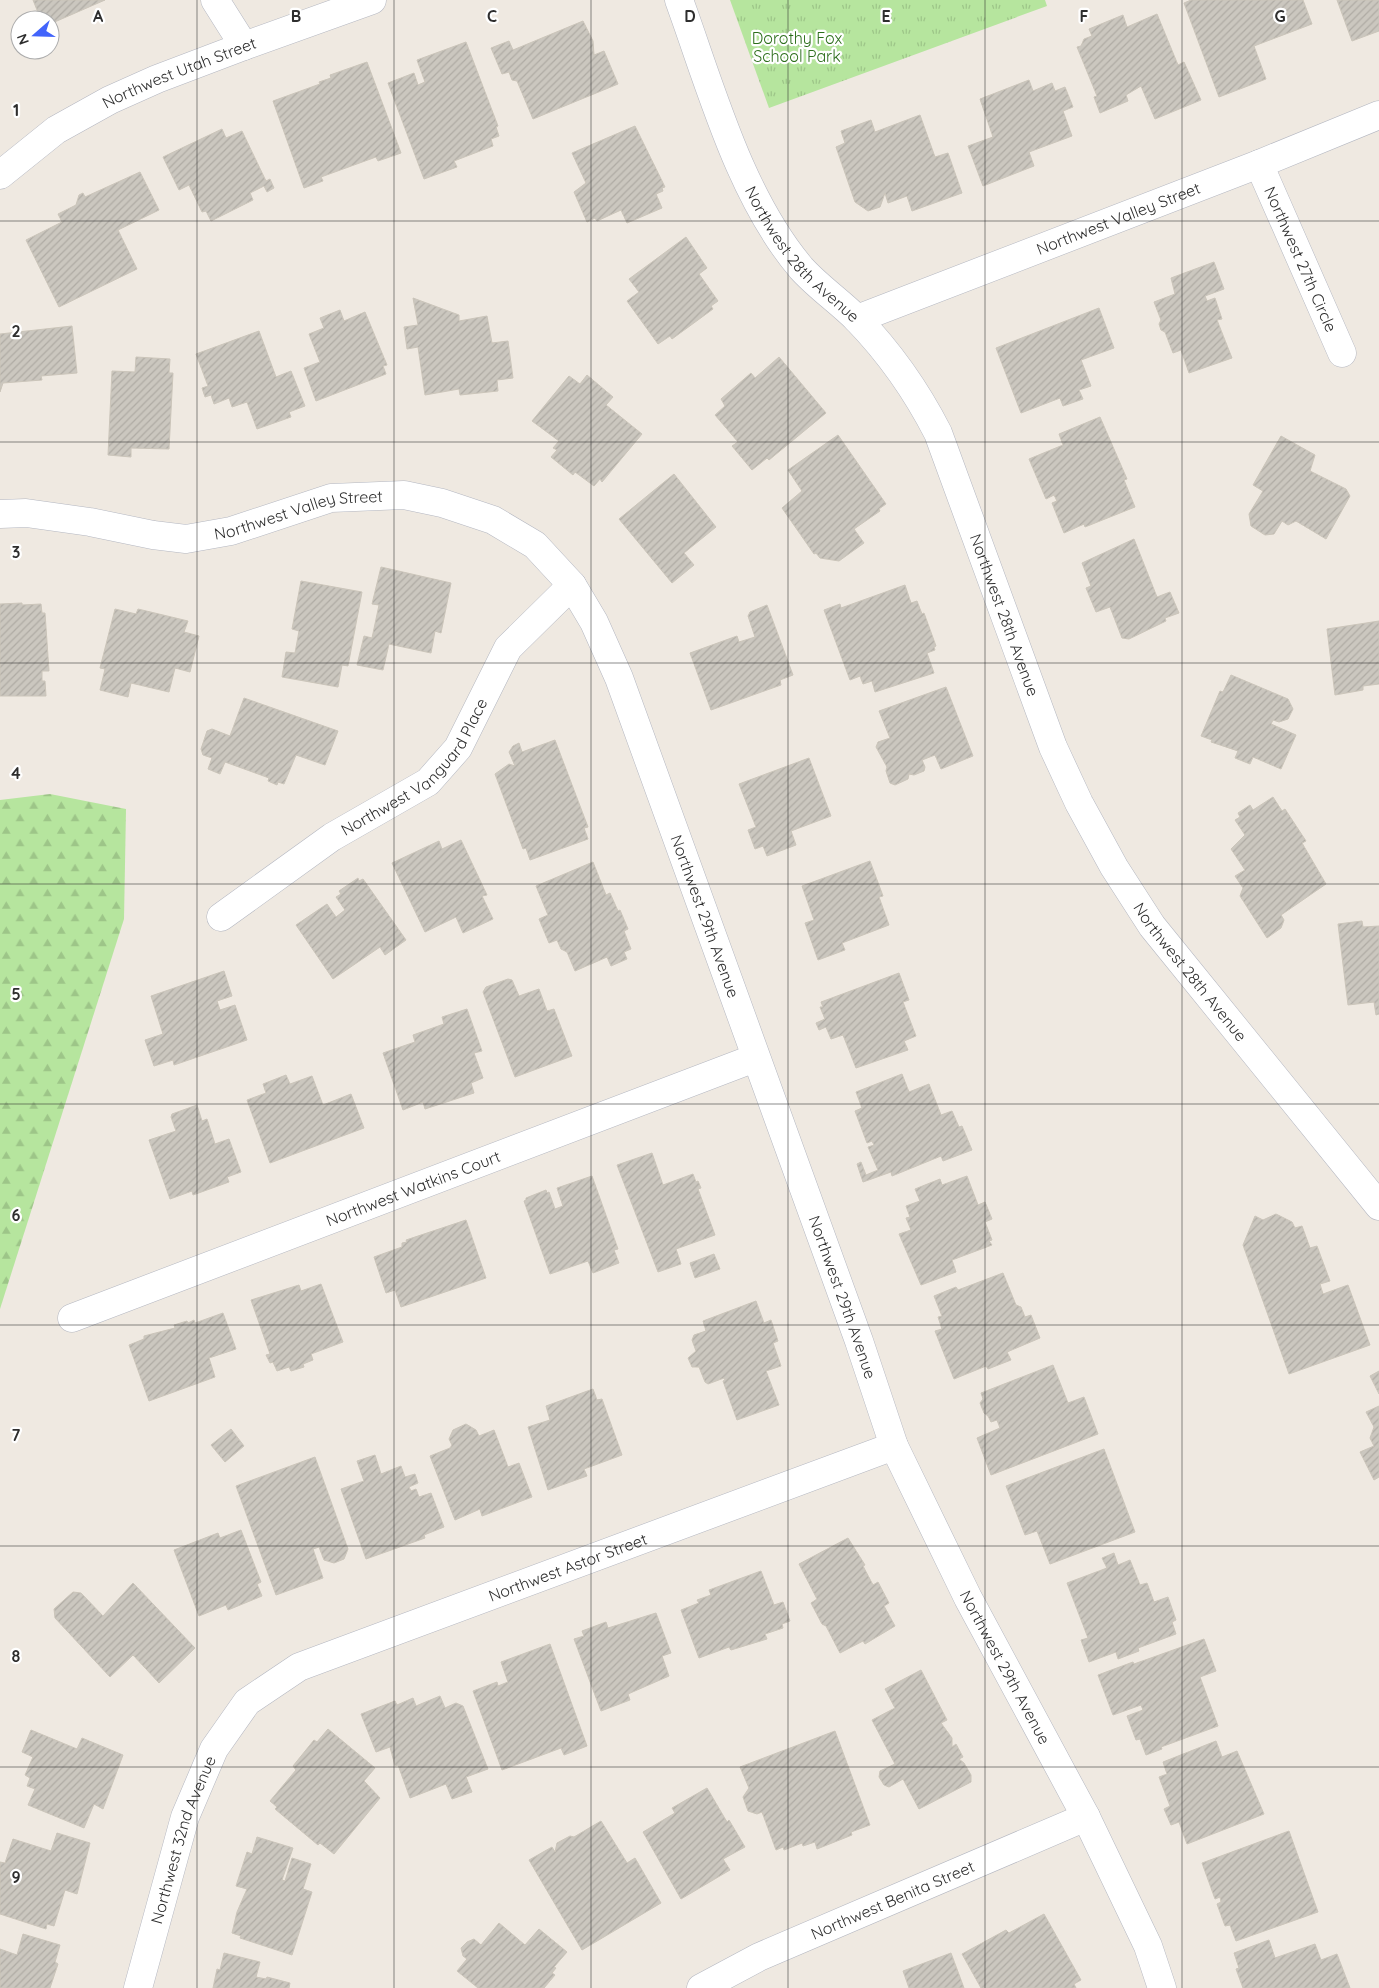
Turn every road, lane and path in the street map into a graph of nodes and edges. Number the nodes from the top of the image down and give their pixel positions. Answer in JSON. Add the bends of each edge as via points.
{"nodes":[{"id":1,"x":215,"y":0,"type":"edge"},
{"id":2,"x":372,"y":0,"type":"edge"},
{"id":3,"x":679,"y":0,"type":"edge"},
{"id":4,"x":244,"y":46,"type":"junction"},
{"id":5,"x":1379,"y":115,"type":"edge"},
{"id":6,"x":1259,"y":164,"type":"junction"},
{"id":7,"x":0,"y":175,"type":"edge"},
{"id":8,"x":857,"y":319,"type":"junction"},
{"id":9,"x":1342,"y":353,"type":"dead end"},
{"id":10,"x":0,"y":514,"type":"edge"},
{"id":11,"x":572,"y":585,"type":"junction"},
{"id":12,"x":221,"y":917,"type":"dead end"},
{"id":13,"x":755,"y":1058,"type":"junction"},
{"id":14,"x":1379,"y":1206,"type":"edge"},
{"id":15,"x":72,"y":1318,"type":"dead end"},
{"id":16,"x":894,"y":1446,"type":"junction"},
{"id":17,"x":247,"y":1702,"type":"joint"},
{"id":18,"x":1086,"y":1817,"type":"junction"},
{"id":19,"x":138,"y":1988,"type":"edge"},
{"id":20,"x":701,"y":1988,"type":"edge"},
{"id":21,"x":1162,"y":1988,"type":"edge"}],
"edges":[{"from":1,"to":4,"type":"street"},
{"from":2,"to":4,"type":"street","name":"Northwest Utah Street"},
{"from":3,"to":8,"type":"street","name":"Northwest 28th Avenue","via":[[749,187],[801,268]]},
{"from":4,"to":7,"type":"street","name":"Northwest Utah Street","via":[[110,100],[56,130]]},
{"from":5,"to":6,"type":"street","name":"Northwest Valley Street"},
{"from":6,"to":8,"type":"street","name":"Northwest Valley Street"},
{"from":6,"to":9,"type":"street","name":"Northwest 27th Circle"},
{"from":8,"to":14,"type":"street","name":"Northwest 28th Avenue","via":[[903,375],[938,433],[1053,747],[1114,867],[1152,926]]},
{"from":10,"to":11,"type":"street","name":"Northwest Valley Street","via":[[26,513],[186,539],[231,531],[331,498],[404,495],[442,503],[493,520],[535,545]]},
{"from":11,"to":12,"type":"street","name":"Northwest Vanguard Place","via":[[508,648],[458,748],[428,782],[332,837]]},
{"from":11,"to":13,"type":"street","name":"Northwest 29th Avenue","via":[[594,622],[619,678]]},
{"from":13,"to":15,"type":"street","name":"Northwest Watkins Court"},
{"from":13,"to":16,"type":"street","name":"Northwest 29th Avenue","via":[[856,1332]]},
{"from":16,"to":17,"type":"street","name":"Northwest Astor Street","via":[[299,1667]]},
{"from":16,"to":18,"type":"street","name":"Northwest 29th Avenue","via":[[968,1598]]},
{"from":17,"to":19,"type":"street","name":"Northwest 32nd Avenue","via":[[214,1749],[185,1817]]},
{"from":18,"to":20,"type":"street","name":"Northwest Benita Street","via":[[759,1957]]},
{"from":18,"to":21,"type":"street","name":"Northwest 29th Avenue","via":[[1148,1946]]}]}
